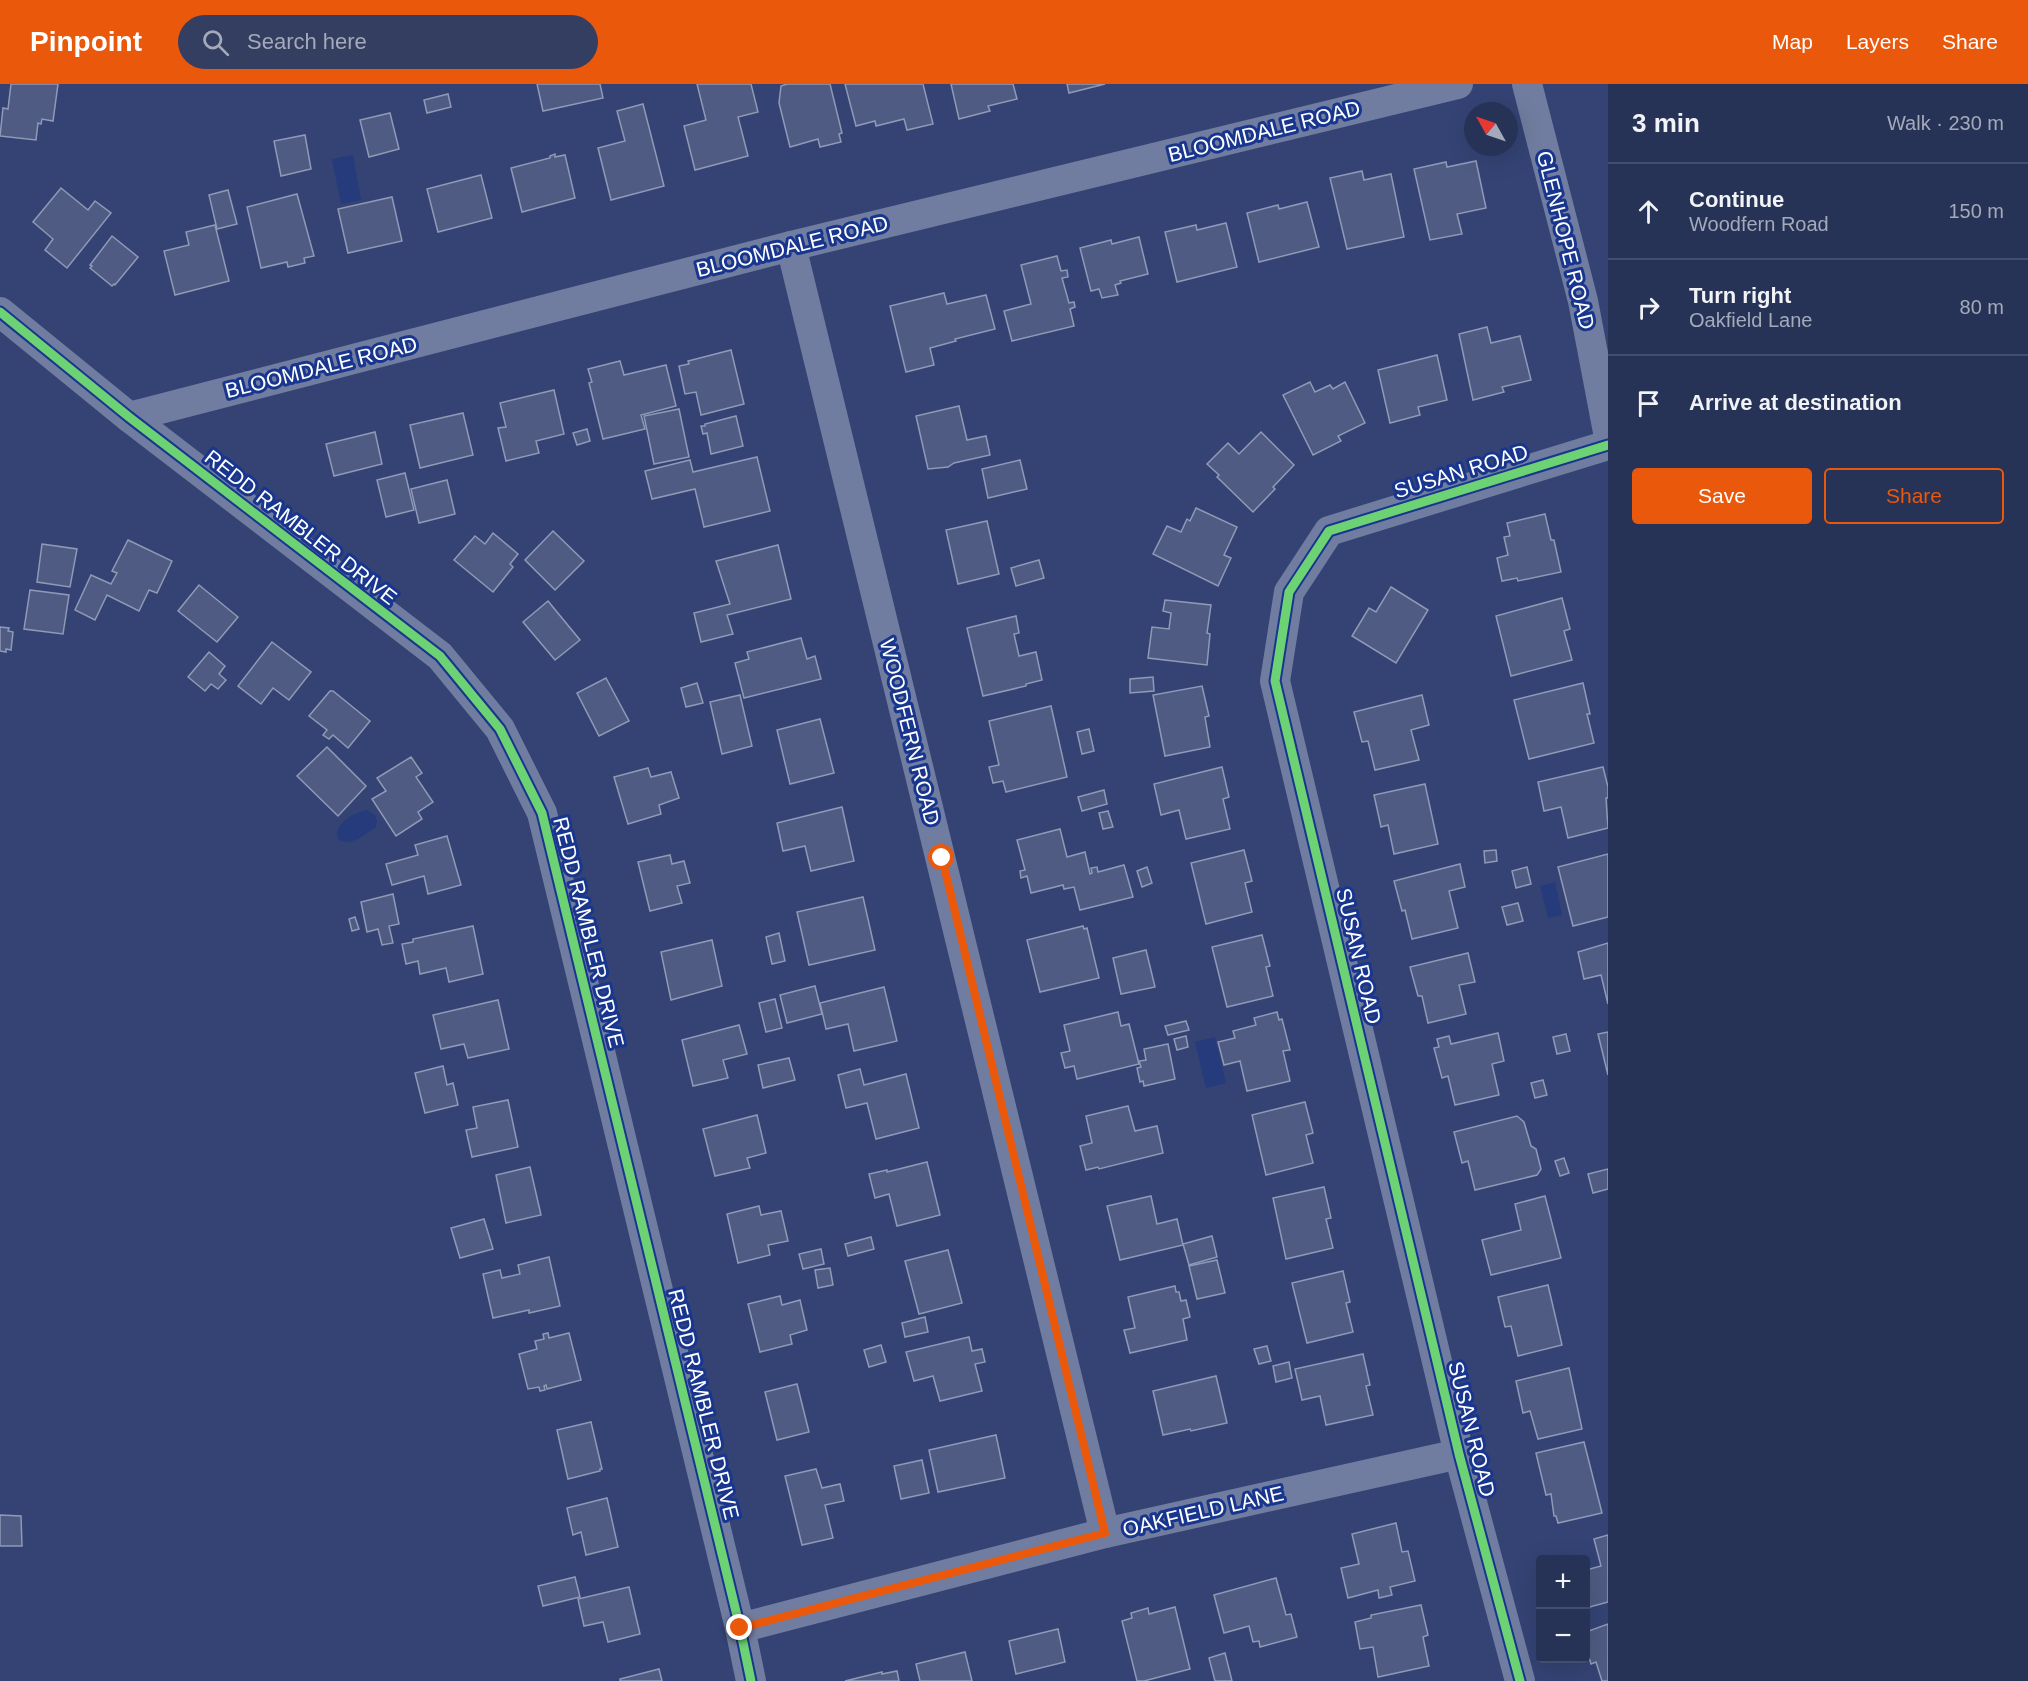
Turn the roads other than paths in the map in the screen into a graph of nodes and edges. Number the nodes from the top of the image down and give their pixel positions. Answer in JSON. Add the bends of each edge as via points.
{"nodes":[{"id":1,"x":1458,"y":84,"type":"edge"},
{"id":2,"x":1527,"y":84,"type":"edge"},
{"id":3,"x":790,"y":246,"type":"junction"},
{"id":4,"x":0,"y":312,"type":"edge"},
{"id":5,"x":129,"y":417,"type":"junction"},
{"id":6,"x":1608,"y":432,"type":"edge"},
{"id":7,"x":1608,"y":445,"type":"edge"},
{"id":8,"x":1459,"y":1454,"type":"junction"},
{"id":9,"x":1105,"y":1533,"type":"junction"},
{"id":10,"x":740,"y":1628,"type":"junction"},
{"id":11,"x":751,"y":1681,"type":"edge"},
{"id":12,"x":1520,"y":1681,"type":"edge"}],
"edges":[{"from":1,"to":3,"type":"street","name":"BLOOMDALE ROAD"},
{"from":2,"to":6,"type":"street","name":"GLENHOPE ROAD","via":[[1583,301]]},
{"from":3,"to":5,"type":"street","name":"BLOOMDALE ROAD"},
{"from":3,"to":9,"type":"street","name":"WOODFERN ROAD"},
{"from":4,"to":5,"type":"street","name":"REDD RAMBLER DRIVE"},
{"from":5,"to":10,"type":"street","name":"REDD RAMBLER DRIVE","via":[[440,656],[501,729],[542,813]]},
{"from":7,"to":8,"type":"street","name":"SUSAN ROAD","via":[[1329,531],[1289,592],[1275,681]]},
{"from":8,"to":9,"type":"street","name":"OAKFIELD LANE"},
{"from":8,"to":12,"type":"street","name":"SUSAN ROAD"},
{"from":9,"to":10,"type":"street","name":"OAKFIELD LANE"},
{"from":10,"to":11,"type":"street","name":"REDD RAMBLER DRIVE"}]}
